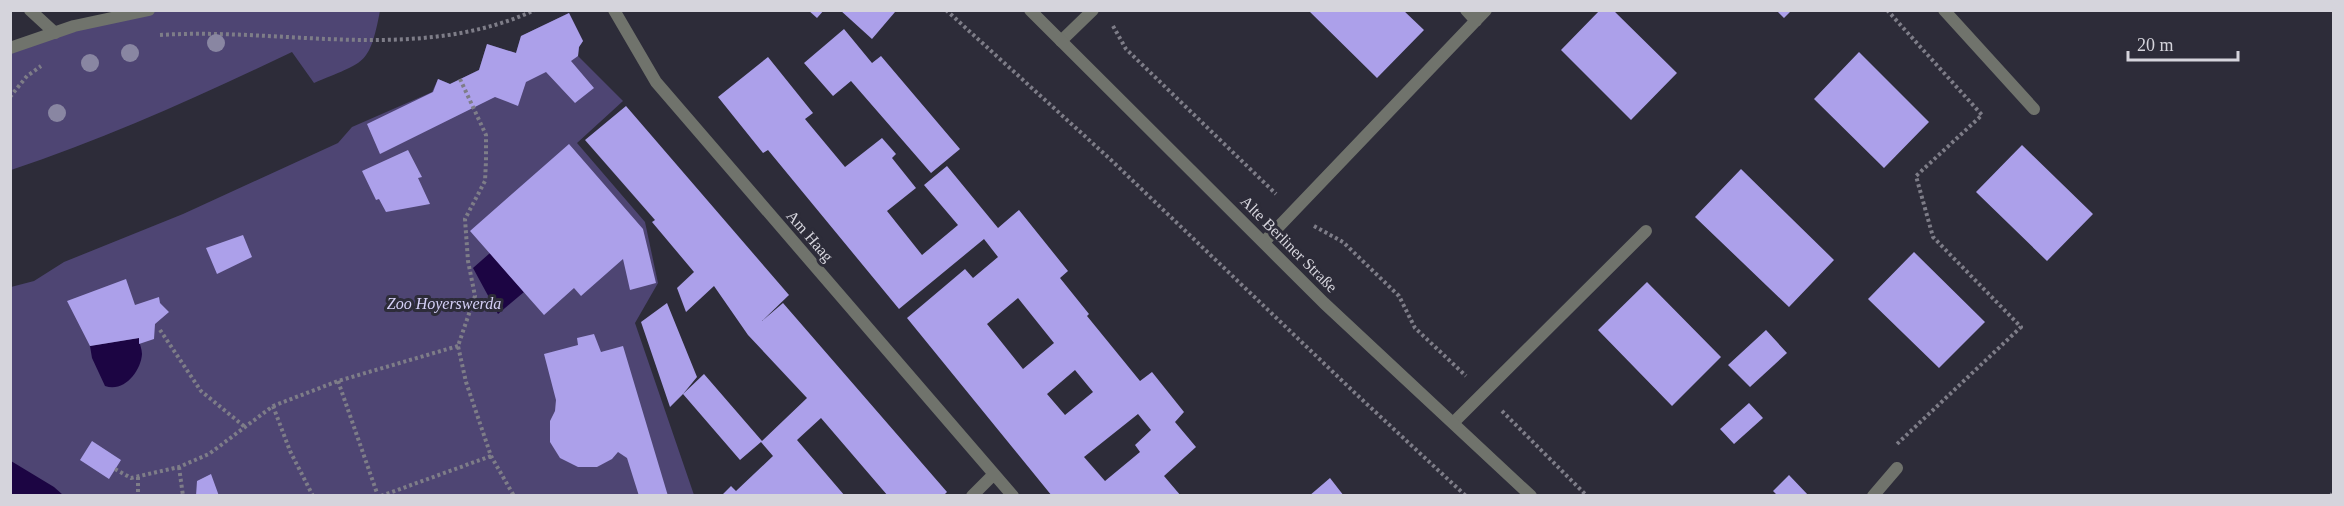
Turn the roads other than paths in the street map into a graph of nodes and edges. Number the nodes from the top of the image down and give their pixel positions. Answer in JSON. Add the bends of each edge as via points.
{"nodes":[{"id":1,"x":30,"y":10,"type":"edge"},
{"id":2,"x":148,"y":10,"type":"edge"},
{"id":3,"x":614,"y":10,"type":"edge"},
{"id":4,"x":1030,"y":10,"type":"edge"},
{"id":5,"x":1093,"y":10,"type":"edge"},
{"id":6,"x":1466,"y":10,"type":"edge"},
{"id":7,"x":1486,"y":10,"type":"edge"},
{"id":8,"x":1944,"y":10,"type":"edge"},
{"id":9,"x":1476,"y":21,"type":"junction"},
{"id":10,"x":54,"y":33,"type":"junction"},
{"id":11,"x":1061,"y":41,"type":"junction"},
{"id":12,"x":10,"y":48,"type":"edge"},
{"id":13,"x":2034,"y":109,"type":"dead end"},
{"id":14,"x":1646,"y":231,"type":"dead end"},
{"id":15,"x":1263,"y":242,"type":"junction"},
{"id":16,"x":1454,"y":422,"type":"junction"},
{"id":17,"x":1897,"y":468,"type":"road end"},
{"id":18,"x":994,"y":474,"type":"junction"},
{"id":19,"x":972,"y":495,"type":"edge"},
{"id":20,"x":1013,"y":495,"type":"edge"},
{"id":21,"x":1531,"y":495,"type":"edge"},
{"id":22,"x":1873,"y":495,"type":"edge"}],
"edges":[{"from":1,"to":10,"type":"street"},
{"from":2,"to":10,"type":"street"},
{"from":3,"to":18,"type":"street","name":"Am Haag","via":[[656,82]]},
{"from":4,"to":11,"type":"street","name":"Alte Berliner Straße"},
{"from":5,"to":11,"type":"street"},
{"from":6,"to":9,"type":"street"},
{"from":7,"to":9,"type":"street"},
{"from":8,"to":13,"type":"street"},
{"from":9,"to":15,"type":"street"},
{"from":10,"to":12,"type":"street"},
{"from":11,"to":15,"type":"street","name":"Alte Berliner Straße"},
{"from":14,"to":16,"type":"street"},
{"from":15,"to":16,"type":"street","name":"Alte Berliner Straße"},
{"from":16,"to":21,"type":"street","name":"Alte Berliner Straße"},
{"from":17,"to":22,"type":"street"},
{"from":18,"to":19,"type":"street"},
{"from":18,"to":20,"type":"street","name":"Am Haag"}]}
